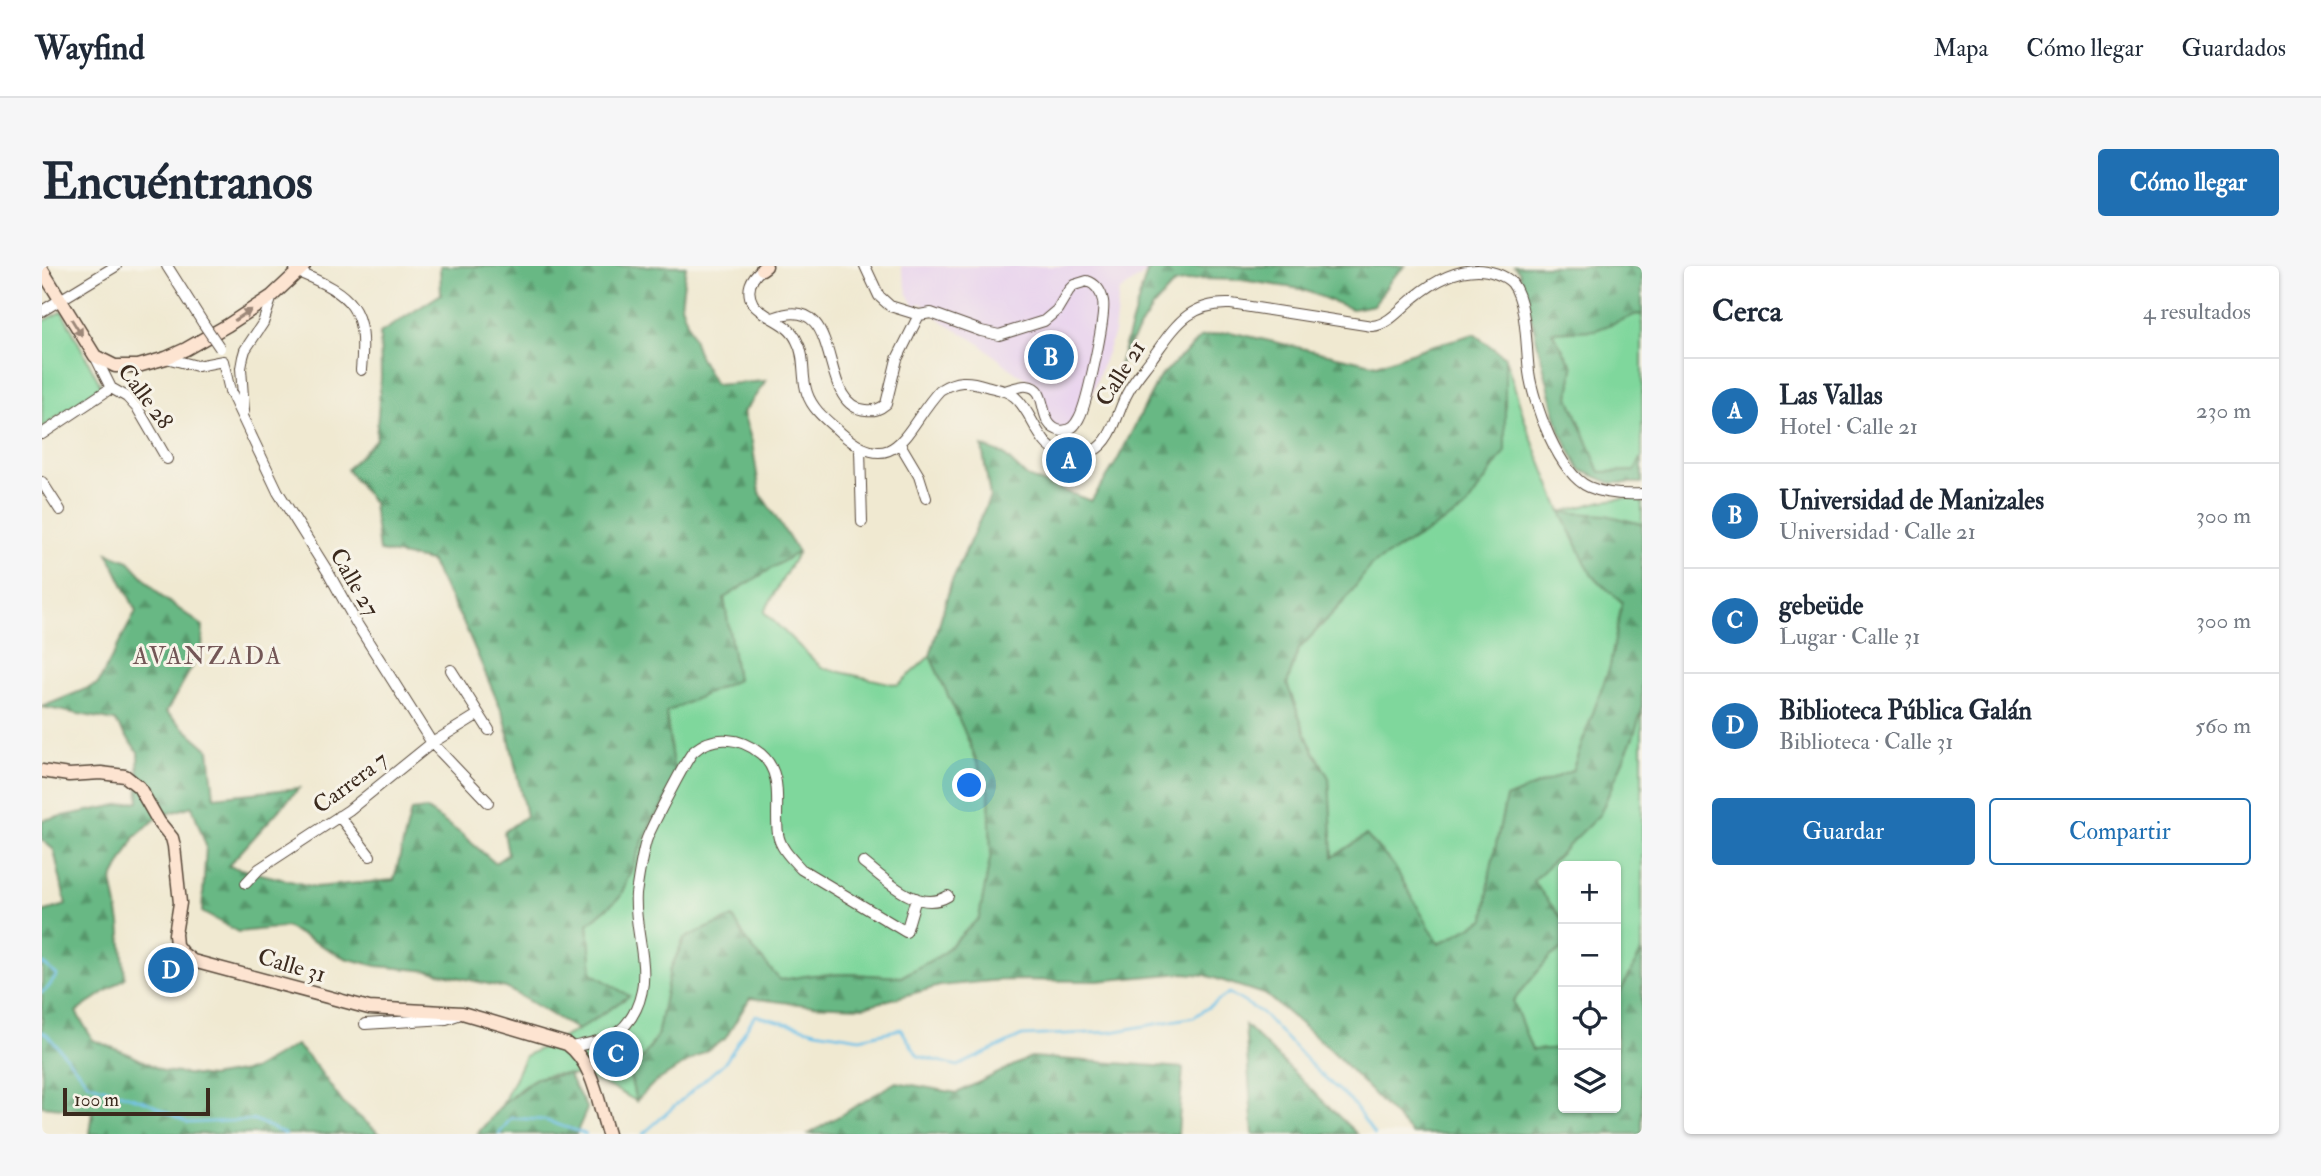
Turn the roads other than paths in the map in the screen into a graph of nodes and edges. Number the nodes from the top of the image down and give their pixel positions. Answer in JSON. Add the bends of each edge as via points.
{"nodes":[{"id":1,"x":116,"y":266,"type":"edge"},
{"id":2,"x":166,"y":266,"type":"edge"},
{"id":3,"x":865,"y":266,"type":"edge"},
{"id":4,"x":764,"y":267,"type":"edge"},
{"id":5,"x":298,"y":268,"type":"edge"},
{"id":6,"x":42,"y":270,"type":"edge"},
{"id":7,"x":272,"y":296,"type":"junction"},
{"id":8,"x":60,"y":300,"type":"junction"},
{"id":9,"x":42,"y":312,"type":"edge"},
{"id":10,"x":919,"y":315,"type":"junction"},
{"id":11,"x":773,"y":318,"type":"junction"},
{"id":12,"x":219,"y":348,"type":"dead end"},
{"id":13,"x":95,"y":356,"type":"junction"},
{"id":14,"x":166,"y":358,"type":"junction"},
{"id":15,"x":361,"y":370,"type":"dead end"},
{"id":16,"x":111,"y":388,"type":"junction"},
{"id":17,"x":1005,"y":391,"type":"junction"},
{"id":18,"x":245,"y":419,"type":"junction"},
{"id":19,"x":42,"y":434,"type":"edge"},
{"id":20,"x":900,"y":444,"type":"junction"},
{"id":21,"x":860,"y":449,"type":"junction"},
{"id":22,"x":167,"y":459,"type":"dead end"},
{"id":23,"x":42,"y":482,"type":"edge"},
{"id":24,"x":1642,"y":494,"type":"edge"},
{"id":25,"x":926,"y":498,"type":"dead end"},
{"id":26,"x":60,"y":510,"type":"dead end"},
{"id":27,"x":862,"y":522,"type":"dead end"},
{"id":28,"x":451,"y":670,"type":"dead end"},
{"id":29,"x":479,"y":714,"type":"junction"},
{"id":30,"x":489,"y":730,"type":"dead end"},
{"id":31,"x":432,"y":743,"type":"junction"},
{"id":32,"x":42,"y":771,"type":"edge"},
{"id":33,"x":488,"y":802,"type":"dead end"},
{"id":34,"x":339,"y":816,"type":"junction"},
{"id":35,"x":370,"y":856,"type":"dead end"},
{"id":36,"x":863,"y":862,"type":"dead end"},
{"id":37,"x":246,"y":883,"type":"dead end"},
{"id":38,"x":948,"y":896,"type":"dead end"},
{"id":39,"x":916,"y":898,"type":"junction"},
{"id":40,"x":462,"y":1013,"type":"junction"},
{"id":41,"x":365,"y":1024,"type":"dead end"},
{"id":42,"x":571,"y":1047,"type":"junction"},
{"id":43,"x":608,"y":1134,"type":"edge"}],
"edges":[{"from":1,"to":8,"type":"street"},
{"from":2,"to":12,"type":"street","bridge":true},
{"from":3,"to":10,"type":"street","via":[[879,296],[890,306]]},
{"from":4,"to":11,"type":"street","via":[[751,282],[750,299]]},
{"from":5,"to":7,"type":"street"},
{"from":5,"to":15,"type":"street","via":[[337,290],[356,314],[363,331]]},
{"from":6,"to":8,"type":"street"},
{"from":14,"to":7,"type":"street","one_way":true},
{"from":7,"to":18,"type":"street","via":[[243,358]]},
{"from":8,"to":9,"type":"street"},
{"from":8,"to":13,"type":"street","one_way":true},
{"from":10,"to":11,"type":"street","via":[[897,359],[886,404],[875,410],[851,406],[845,399],[815,322],[794,313]]},
{"from":10,"to":17,"type":"street","via":[[931,313],[999,335],[1044,321],[1074,285],[1087,281],[1096,286],[1104,310],[1082,412],[1073,427],[1052,428],[1040,395],[1030,386]]},
{"from":11,"to":21,"type":"street","via":[[797,340],[810,402]]},
{"from":13,"to":14,"type":"street","via":[[115,366],[138,366]]},
{"from":13,"to":16,"type":"street","name":"Calle 28"},
{"from":14,"to":18,"type":"street","name":"Calle 27","via":[[197,366],[223,362],[230,391]]},
{"from":16,"to":19,"type":"street"},
{"from":16,"to":22,"type":"street","name":"Calle 28","via":[[138,409]]},
{"from":17,"to":20,"type":"street","via":[[973,382],[948,385]]},
{"from":17,"to":24,"type":"street","name":"Calle 21","via":[[1018,401],[1051,448],[1082,455],[1103,443],[1128,392],[1175,327],[1196,309],[1231,304],[1382,326],[1448,275],[1478,270],[1498,274],[1511,283],[1520,300],[1530,376],[1548,433],[1568,468],[1590,488]]},
{"from":18,"to":31,"type":"street","name":"Calle 27","via":[[278,492]]},
{"from":20,"to":21,"type":"street","via":[[881,453]]},
{"from":20,"to":25,"type":"street"},
{"from":21,"to":27,"type":"street"},
{"from":23,"to":26,"type":"street"},
{"from":28,"to":29,"type":"street"},
{"from":29,"to":30,"type":"street"},
{"from":29,"to":31,"type":"street","name":"Carrera 7"},
{"from":31,"to":33,"type":"street","name":"Calle 27"},
{"from":31,"to":34,"type":"street","name":"Carrera 7"},
{"from":32,"to":40,"type":"street","name":"Calle 31","via":[[125,776],[139,787],[172,838],[180,903],[176,945],[193,961],[369,1008]]},
{"from":34,"to":35,"type":"street"},
{"from":34,"to":37,"type":"street","name":"Carrera 7","via":[[259,869]]},
{"from":36,"to":39,"type":"street"},
{"from":38,"to":39,"type":"street","via":[[939,901]]},
{"from":39,"to":42,"type":"street","via":[[906,932],[801,869],[778,836],[778,793],[772,767],[760,753],[724,738],[706,743],[691,754],[647,840],[636,891],[644,959],[641,998],[635,1012],[615,1036]]},
{"from":40,"to":41,"type":"street","via":[[446,1019]]},
{"from":40,"to":42,"type":"street","name":"Calle 31"},
{"from":42,"to":43,"type":"street","name":"Calle 31","via":[[587,1066]]}]}
